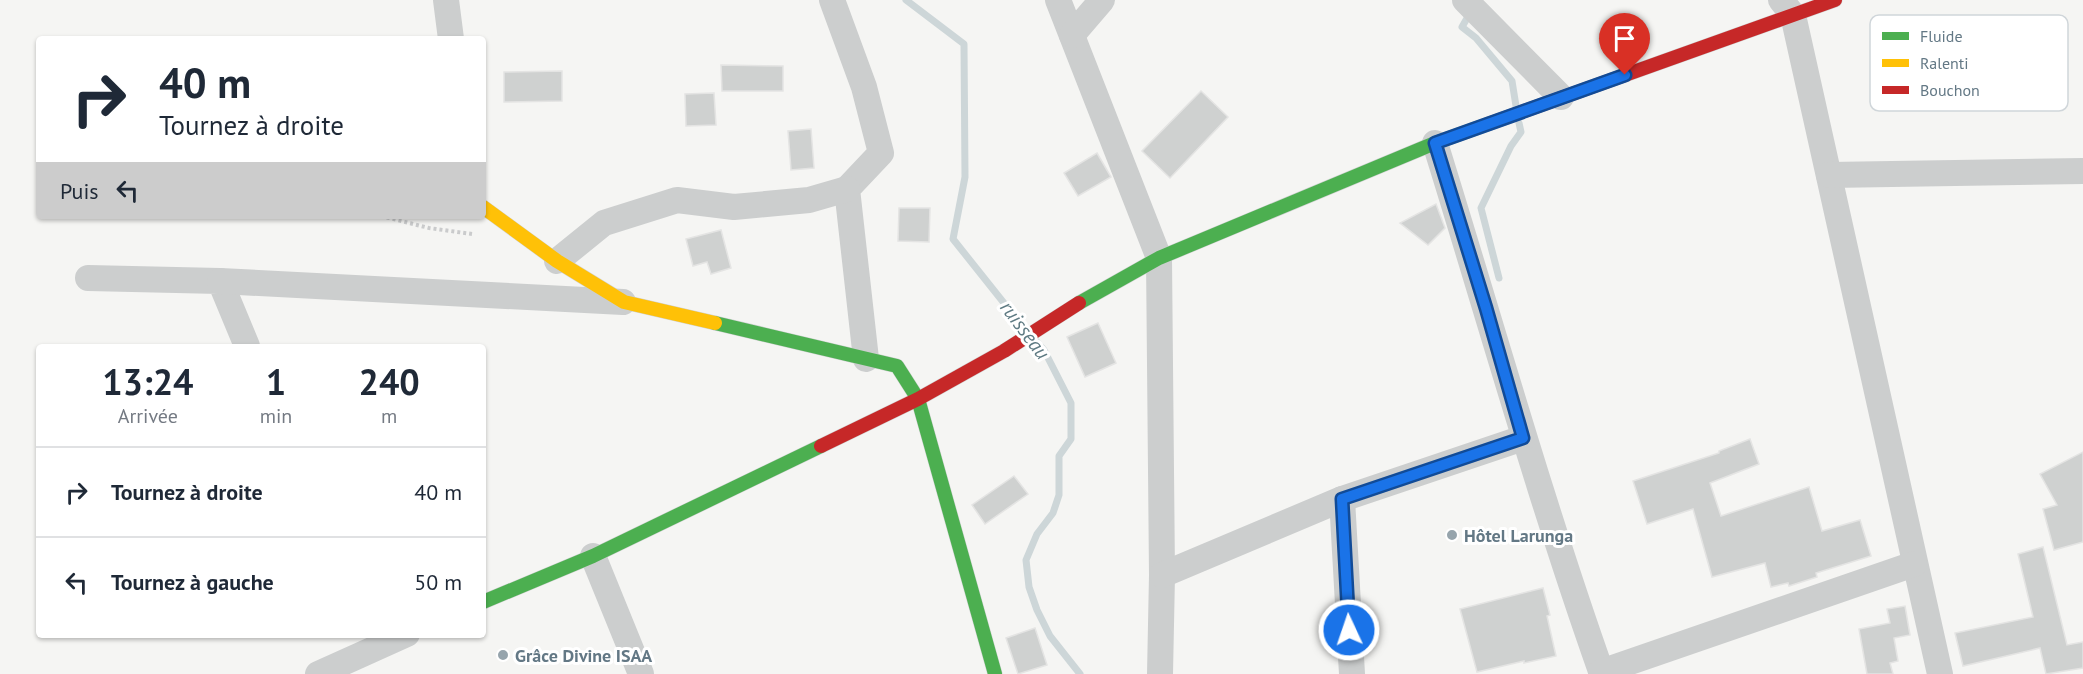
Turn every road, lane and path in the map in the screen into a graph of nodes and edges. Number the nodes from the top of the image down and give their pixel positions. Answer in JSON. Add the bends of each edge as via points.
{"nodes":[{"id":1,"x":446,"y":0,"type":"edge"},
{"id":2,"x":832,"y":0,"type":"edge"},
{"id":3,"x":1058,"y":0,"type":"edge"},
{"id":4,"x":1102,"y":0,"type":"edge"},
{"id":5,"x":1835,"y":0,"type":"edge"},
{"id":6,"x":1472,"y":7,"type":"edge"},
{"id":7,"x":1787,"y":8,"type":"edge"},
{"id":8,"x":1072,"y":35,"type":"junction"},
{"id":9,"x":451,"y":36,"type":"edge"},
{"id":10,"x":1561,"y":98,"type":"junction"},
{"id":11,"x":1435,"y":143,"type":"junction"},
{"id":12,"x":2083,"y":171,"type":"edge"},
{"id":13,"x":1829,"y":174,"type":"junction"},
{"id":14,"x":846,"y":189,"type":"junction"},
{"id":15,"x":486,"y":209,"type":"edge"},
{"id":16,"x":393,"y":219,"type":"edge"},
{"id":17,"x":474,"y":225,"type":"dead end"},
{"id":18,"x":1159,"y":258,"type":"junction"},
{"id":19,"x":557,"y":261,"type":"junction"},
{"id":20,"x":88,"y":278,"type":"dead end"},
{"id":21,"x":220,"y":281,"type":"junction"},
{"id":22,"x":624,"y":302,"type":"junction"},
{"id":23,"x":246,"y":344,"type":"edge"},
{"id":24,"x":866,"y":359,"type":"junction"},
{"id":25,"x":918,"y":399,"type":"junction"},
{"id":26,"x":1523,"y":438,"type":"junction"},
{"id":27,"x":1342,"y":499,"type":"junction"},
{"id":28,"x":593,"y":556,"type":"junction"},
{"id":29,"x":1914,"y":564,"type":"junction"},
{"id":30,"x":1162,"y":575,"type":"junction"},
{"id":31,"x":486,"y":601,"type":"edge"},
{"id":32,"x":388,"y":638,"type":"edge"},
{"id":33,"x":368,"y":642,"type":"edge"},
{"id":34,"x":1601,"y":673,"type":"edge"},
{"id":35,"x":318,"y":674,"type":"edge"},
{"id":36,"x":641,"y":674,"type":"edge"},
{"id":37,"x":995,"y":674,"type":"edge"},
{"id":38,"x":1160,"y":674,"type":"edge"},
{"id":39,"x":1352,"y":674,"type":"edge"},
{"id":40,"x":1940,"y":674,"type":"edge"}],
"edges":[{"from":1,"to":9,"type":"street"},
{"from":2,"to":14,"type":"street","via":[[864,87],[881,153]]},
{"from":3,"to":8,"type":"street"},
{"from":4,"to":8,"type":"street"},
{"from":5,"to":7,"type":"street"},
{"from":6,"to":10,"type":"street"},
{"from":7,"to":10,"type":"street"},
{"from":7,"to":13,"type":"street"},
{"from":8,"to":18,"type":"street"},
{"from":10,"to":11,"type":"street"},
{"from":11,"to":18,"type":"street"},
{"from":11,"to":26,"type":"street"},
{"from":12,"to":13,"type":"street"},
{"from":13,"to":29,"type":"street"},
{"from":14,"to":19,"type":"street","via":[[809,200],[734,207],[676,200],[604,223]]},
{"from":14,"to":24,"type":"street"},
{"from":15,"to":19,"type":"street"},
{"from":16,"to":17,"type":"path","via":[[475,235]]},
{"from":18,"to":25,"type":"street"},
{"from":18,"to":30,"type":"street"},
{"from":19,"to":22,"type":"street"},
{"from":20,"to":21,"type":"street"},
{"from":21,"to":22,"type":"street"},
{"from":21,"to":23,"type":"street"},
{"from":22,"to":24,"type":"street"},
{"from":24,"to":25,"type":"street","via":[[897,366]]},
{"from":25,"to":28,"type":"street"},
{"from":25,"to":37,"type":"street"},
{"from":26,"to":27,"type":"street"},
{"from":26,"to":34,"type":"street"},
{"from":27,"to":30,"type":"street"},
{"from":27,"to":39,"type":"street"},
{"from":28,"to":31,"type":"street"},
{"from":28,"to":36,"type":"street"},
{"from":29,"to":34,"type":"street"},
{"from":29,"to":40,"type":"street"},
{"from":30,"to":38,"type":"street"},
{"from":32,"to":33,"type":"street"},
{"from":33,"to":35,"type":"street"}]}
